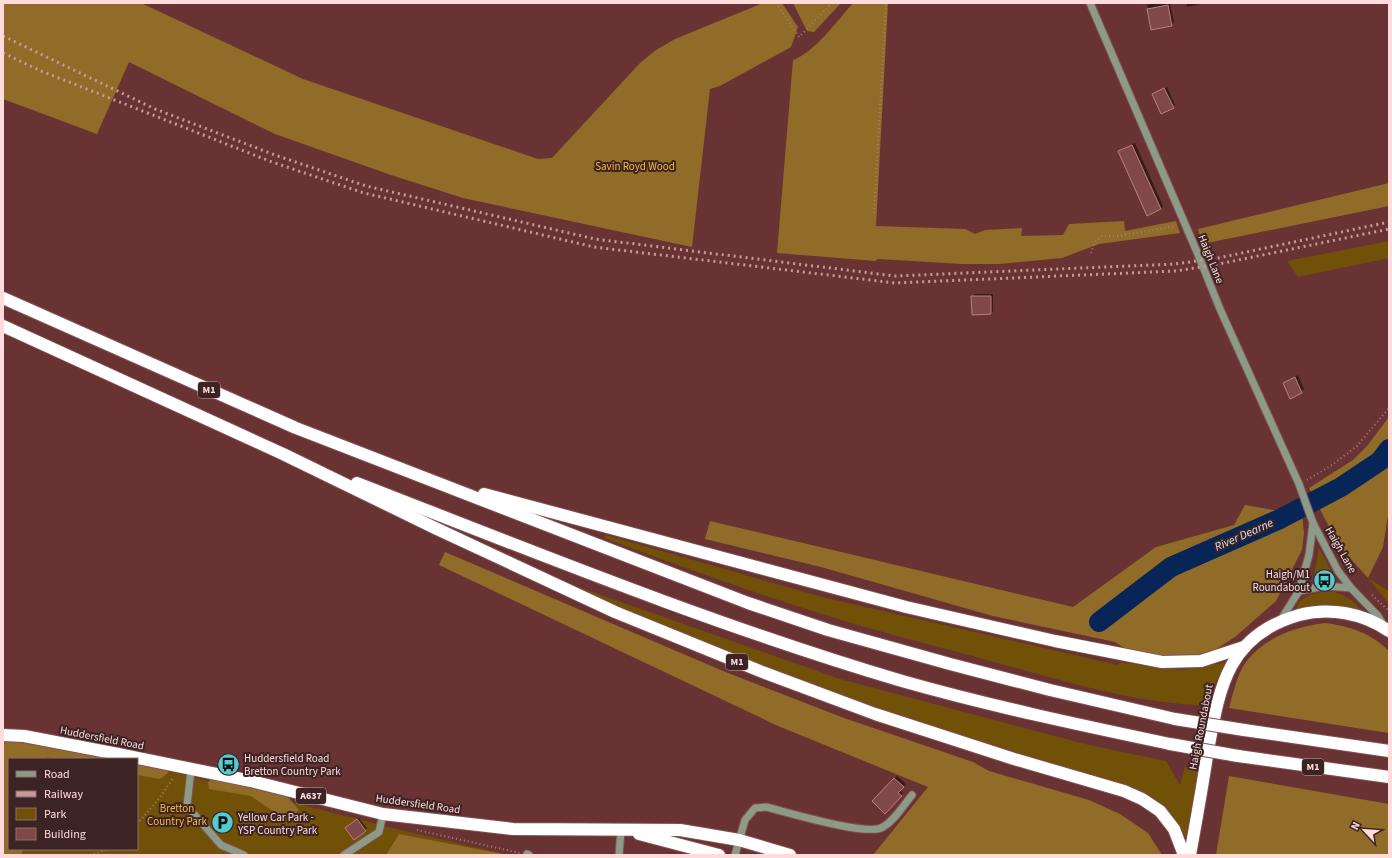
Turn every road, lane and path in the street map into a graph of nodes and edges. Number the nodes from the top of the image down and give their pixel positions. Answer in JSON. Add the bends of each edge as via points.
{"nodes":[{"id":1,"x":776,"y":3,"type":"edge"},
{"id":2,"x":832,"y":3,"type":"edge"},
{"id":3,"x":886,"y":3,"type":"edge"},
{"id":4,"x":1090,"y":3,"type":"edge"},
{"id":5,"x":874,"y":213,"type":"dead end"},
{"id":6,"x":1185,"y":224,"type":"junction"},
{"id":7,"x":1090,"y":253,"type":"dead end"},
{"id":8,"x":3,"y":298,"type":"edge"},
{"id":9,"x":3,"y":326,"type":"edge"},
{"id":10,"x":1389,"y":408,"type":"edge"},
{"id":11,"x":283,"y":454,"type":"junction"},
{"id":12,"x":417,"y":475,"type":"junction"},
{"id":13,"x":1299,"y":484,"type":"junction"},
{"id":14,"x":1312,"y":519,"type":"junction"},
{"id":15,"x":1351,"y":588,"type":"junction"},
{"id":16,"x":1299,"y":591,"type":"junction"},
{"id":17,"x":1279,"y":622,"type":"junction"},
{"id":18,"x":1387,"y":630,"type":"edge"},
{"id":19,"x":1244,"y":648,"type":"junction"},
{"id":20,"x":3,"y":734,"type":"edge"},
{"id":21,"x":1389,"y":751,"type":"edge"},
{"id":22,"x":136,"y":758,"type":"edge"},
{"id":23,"x":138,"y":758,"type":"edge"},
{"id":24,"x":188,"y":768,"type":"junction"},
{"id":25,"x":1389,"y":777,"type":"edge"},
{"id":26,"x":912,"y":795,"type":"dead end"},
{"id":27,"x":384,"y":814,"type":"junction"},
{"id":28,"x":138,"y":823,"type":"edge"},
{"id":29,"x":410,"y":829,"type":"dead end"},
{"id":30,"x":621,"y":830,"type":"junction"},
{"id":31,"x":739,"y":840,"type":"junction"},
{"id":32,"x":107,"y":850,"type":"edge"},
{"id":33,"x":90,"y":855,"type":"edge"},
{"id":34,"x":244,"y":855,"type":"edge"},
{"id":35,"x":344,"y":855,"type":"edge"},
{"id":36,"x":528,"y":855,"type":"edge"},
{"id":37,"x":619,"y":855,"type":"edge"},
{"id":38,"x":719,"y":855,"type":"edge"},
{"id":39,"x":735,"y":855,"type":"edge"},
{"id":40,"x":790,"y":855,"type":"edge"},
{"id":41,"x":1184,"y":855,"type":"edge"},
{"id":42,"x":1190,"y":855,"type":"edge"}],
"edges":[{"from":1,"to":2,"type":"path","via":[[799,37]]},
{"from":3,"to":5,"type":"path"},
{"from":4,"to":6,"type":"street","name":"Haigh Lane"},
{"from":6,"to":7,"type":"path","via":[[1119,236],[1102,236],[1095,242]]},
{"from":6,"to":13,"type":"street","name":"Haigh Lane"},
{"from":8,"to":12,"type":"highway","number":"M1","via":[[296,428]]},
{"from":9,"to":11,"type":"highway","number":"M1"},
{"from":10,"to":13,"type":"path","via":[[1357,446],[1332,465]]},
{"from":11,"to":25,"type":"highway","number":"M1","bridge":true,"via":[[680,608],[903,681],[1042,716],[1170,744]]},
{"from":11,"to":41,"type":"highway","number":"M1","via":[[434,528],[608,608],[760,671],[875,714],[1136,796],[1160,811],[1174,829]]},
{"from":12,"to":19,"type":"highway","number":"M1","via":[[906,607],[1063,643],[1162,662],[1201,661]]},
{"from":12,"to":21,"type":"highway","number":"M1","bridge":true,"via":[[748,603],[828,630],[1050,690],[1175,718]]},
{"from":13,"to":14,"type":"street","name":"Haigh Lane"},
{"from":14,"to":15,"type":"street","name":"Haigh Lane","via":[[1338,571]]},
{"from":14,"to":16,"type":"street","name":"Haigh Lane","via":[[1309,555]]},
{"from":15,"to":16,"type":"street","name":"Haigh Lane","via":[[1325,586]]},
{"from":15,"to":18,"type":"street","name":"Haigh Lane","via":[[1378,616]]},
{"from":16,"to":17,"type":"street","name":"Haigh Lane"},
{"from":17,"to":18,"type":"highway","name":"Haigh Roundabout","via":[[1308,613],[1333,612],[1351,614]]},
{"from":17,"to":19,"type":"highway","name":"Haigh Roundabout"},
{"from":19,"to":42,"type":"highway","name":"Haigh Roundabout","via":[[1231,666],[1219,692]]},
{"from":20,"to":22,"type":"highway","name":"Huddersfield Road","number":"A637"},
{"from":23,"to":24,"type":"highway","name":"Huddersfield Road","number":"A637"},
{"from":24,"to":27,"type":"highway","name":"Huddersfield Road","number":"A637"},
{"from":24,"to":28,"type":"path","via":[[172,779]]},
{"from":24,"to":34,"type":"street","via":[[187,806],[221,845]]},
{"from":26,"to":31,"type":"street","via":[[890,821],[876,830],[859,830],[760,807],[755,808],[747,816]]},
{"from":27,"to":30,"type":"highway","name":"Huddersfield Road","number":"A637","via":[[513,829]]},
{"from":27,"to":35,"type":"street","via":[[379,832]]},
{"from":29,"to":36,"type":"path"},
{"from":30,"to":31,"type":"highway","name":"Huddersfield Road","via":[[680,830]]},
{"from":30,"to":37,"type":"street"},
{"from":30,"to":38,"type":"highway","name":"Huddersfield Road","number":"A637"},
{"from":31,"to":39,"type":"street"},
{"from":31,"to":40,"type":"highway","name":"Huddersfield Road"},
{"from":32,"to":33,"type":"path"}]}
